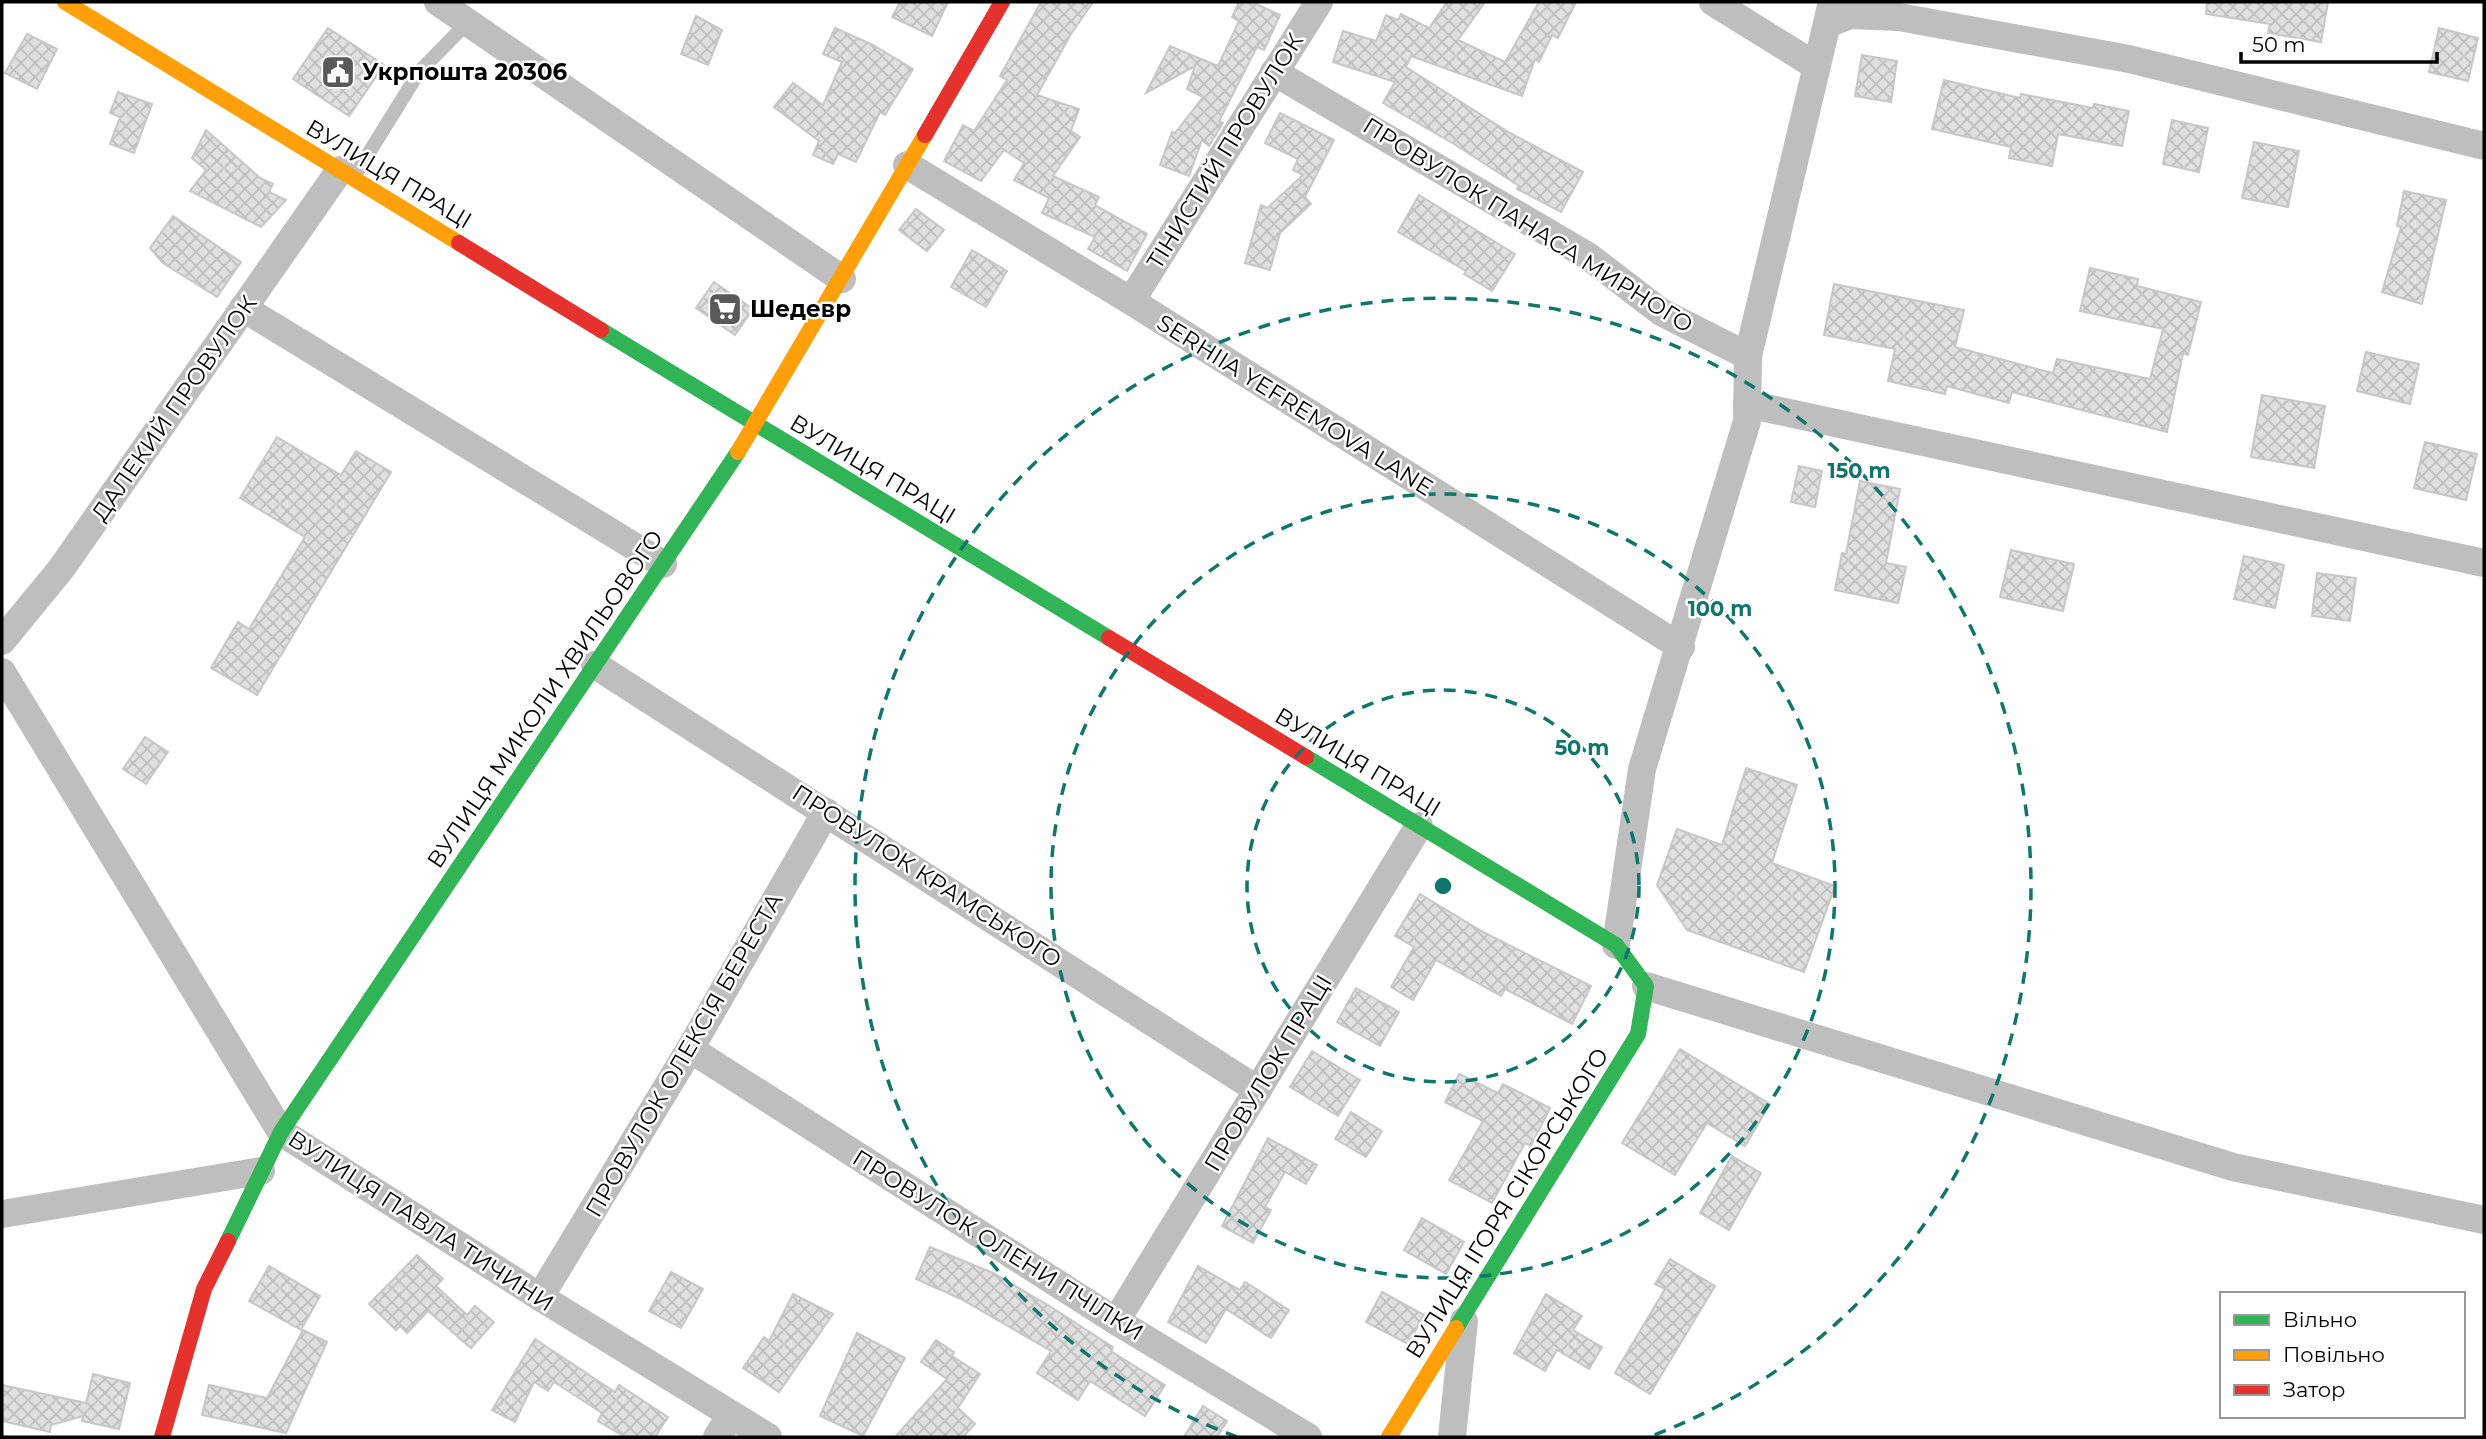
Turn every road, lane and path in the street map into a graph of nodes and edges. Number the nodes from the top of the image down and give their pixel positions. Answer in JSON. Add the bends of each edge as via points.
{"nodes":[{"id":1,"x":65,"y":2,"type":"edge"},
{"id":2,"x":438,"y":2,"type":"edge"},
{"id":3,"x":1002,"y":2,"type":"edge"},
{"id":4,"x":1319,"y":2,"type":"edge"},
{"id":5,"x":1713,"y":2,"type":"edge"},
{"id":6,"x":474,"y":12,"type":"edge"},
{"id":7,"x":1829,"y":13,"type":"edge"},
{"id":8,"x":1816,"y":66,"type":"junction"},
{"id":9,"x":1274,"y":72,"type":"junction"},
{"id":10,"x":2484,"y":146,"type":"edge"},
{"id":11,"x":907,"y":165,"type":"junction"},
{"id":12,"x":346,"y":174,"type":"junction"},
{"id":13,"x":842,"y":279,"type":"junction"},
{"id":14,"x":1131,"y":302,"type":"junction"},
{"id":15,"x":243,"y":308,"type":"junction"},
{"id":16,"x":1748,"y":356,"type":"junction"},
{"id":17,"x":1747,"y":404,"type":"junction"},
{"id":18,"x":756,"y":425,"type":"junction"},
{"id":19,"x":2484,"y":562,"type":"edge"},
{"id":20,"x":663,"y":564,"type":"junction"},
{"id":21,"x":2,"y":641,"type":"edge"},
{"id":22,"x":1681,"y":647,"type":"junction"},
{"id":23,"x":595,"y":665,"type":"junction"},
{"id":24,"x":2,"y":672,"type":"edge"},
{"id":25,"x":827,"y":812,"type":"junction"},
{"id":26,"x":1419,"y":826,"type":"junction"},
{"id":27,"x":1616,"y":945,"type":"junction"},
{"id":28,"x":1646,"y":986,"type":"junction"},
{"id":29,"x":690,"y":1049,"type":"junction"},
{"id":30,"x":1258,"y":1090,"type":"junction"},
{"id":31,"x":281,"y":1132,"type":"junction"},
{"id":32,"x":261,"y":1171,"type":"junction"},
{"id":33,"x":2,"y":1214,"type":"edge"},
{"id":34,"x":2484,"y":1220,"type":"edge"},
{"id":35,"x":540,"y":1297,"type":"junction"},
{"id":36,"x":1464,"y":1315,"type":"junction"},
{"id":37,"x":1116,"y":1321,"type":"junction"},
{"id":38,"x":724,"y":1426,"type":"edge"},
{"id":39,"x":164,"y":1436,"type":"edge"},
{"id":40,"x":768,"y":1437,"type":"edge"},
{"id":41,"x":1308,"y":1437,"type":"edge"},
{"id":42,"x":1389,"y":1437,"type":"edge"},
{"id":43,"x":1452,"y":1437,"type":"edge"}],
"edges":[{"from":1,"to":12,"type":"main road","name":"ВУЛИЦЯ ПРАЦІ"},
{"from":2,"to":6,"type":"street"},
{"from":3,"to":11,"type":"main road","name":"ВУЛИЦЯ МИКОЛИ ХВИЛЬОВОГО"},
{"from":4,"to":9,"type":"street","name":"ТІНИСТИЙ ПРОВУЛОК"},
{"from":5,"to":8,"type":"street"},
{"from":6,"to":12,"type":"lane","via":[[419,72]]},
{"from":6,"to":13,"type":"street"},
{"from":7,"to":8,"type":"street"},
{"from":7,"to":10,"type":"street","via":[[1899,18],[2129,59]]},
{"from":8,"to":16,"type":"street"},
{"from":9,"to":14,"type":"street","name":"ТІНИСТИЙ ПРОВУЛОК"},
{"from":9,"to":16,"type":"street","name":"ПРОВУЛОК ПАНАСА МИРНОГО","via":[[1588,256],[1661,312]]},
{"from":11,"to":13,"type":"main road","name":"ВУЛИЦЯ МИКОЛИ ХВИЛЬОВОГО"},
{"from":11,"to":14,"type":"street","name":"SERHIIA YEFREMOVA LANE"},
{"from":12,"to":15,"type":"street","name":"ДАЛЕКИЙ ПРОВУЛОК"},
{"from":12,"to":18,"type":"main road","name":"ВУЛИЦЯ ПРАЦІ"},
{"from":13,"to":18,"type":"main road","name":"ВУЛИЦЯ МИКОЛИ ХВИЛЬОВОГО"},
{"from":14,"to":22,"type":"street","name":"SERHIIA YEFREMOVA LANE"},
{"from":15,"to":20,"type":"street"},
{"from":15,"to":21,"type":"street","name":"ДАЛЕКИЙ ПРОВУЛОК","via":[[61,569]]},
{"from":16,"to":17,"type":"street"},
{"from":17,"to":19,"type":"street"},
{"from":17,"to":22,"type":"street","via":[[1747,421]]},
{"from":18,"to":20,"type":"main road","name":"ВУЛИЦЯ МИКОЛИ ХВИЛЬОВОГО"},
{"from":18,"to":26,"type":"main road","name":"ВУЛИЦЯ ПРАЦІ"},
{"from":20,"to":23,"type":"main road","name":"ВУЛИЦЯ МИКОЛИ ХВИЛЬОВОГО"},
{"from":22,"to":27,"type":"street","via":[[1642,769]]},
{"from":23,"to":25,"type":"street","name":"ПРОВУЛОК КРАМСЬКОГО"},
{"from":23,"to":31,"type":"main road","name":"ВУЛИЦЯ МИКОЛИ ХВИЛЬОВОГО"},
{"from":24,"to":31,"type":"street","name":"ВУЛИЦЯ ПАВЛА ТИЧИНИ"},
{"from":25,"to":29,"type":"street","name":"ПРОВУЛОК ОЛЕКСІЯ БЕРЕСТА"},
{"from":25,"to":30,"type":"street","name":"ПРОВУЛОК КРАМСЬКОГО"},
{"from":26,"to":27,"type":"main road","name":"ВУЛИЦЯ ПРАЦІ"},
{"from":26,"to":30,"type":"street","name":"ПРОВУЛОК ПРАЦІ"},
{"from":27,"to":28,"type":"main road","name":"ВУЛИЦЯ ПРАЦІ"},
{"from":28,"to":34,"type":"street","via":[[2233,1167]]},
{"from":28,"to":36,"type":"main road","name":"ВУЛИЦЯ ІГОРЯ СІКОРСЬКОГО","via":[[1638,1034]]},
{"from":29,"to":35,"type":"street","name":"ПРОВУЛОК ОЛЕКСІЯ БЕРЕСТА"},
{"from":29,"to":37,"type":"street","name":"ПРОВУЛОК ОЛЕНИ ПЧІЛКИ"},
{"from":30,"to":37,"type":"street","name":"ПРОВУЛОК ПРАЦІ"},
{"from":31,"to":32,"type":"main road","name":"ВУЛИЦЯ МИКОЛИ ХВИЛЬОВОГО"},
{"from":31,"to":35,"type":"street","name":"ВУЛИЦЯ ПАВЛА ТИЧИНИ"},
{"from":32,"to":33,"type":"street"},
{"from":32,"to":39,"type":"main road","name":"ВУЛИЦЯ МИКОЛИ ХВИЛЬОВОГО","via":[[204,1289]]},
{"from":35,"to":38,"type":"street","name":"ВУЛИЦЯ ПАВЛА ТИЧИНИ"},
{"from":36,"to":42,"type":"main road","name":"ВУЛИЦЯ ІГОРЯ СІКОРСЬКОГО"},
{"from":36,"to":43,"type":"street"},
{"from":37,"to":41,"type":"street","name":"ПРОВУЛОК ОЛЕНИ ПЧІЛКИ"},
{"from":38,"to":40,"type":"street","name":"ВУЛИЦЯ ПАВЛА ТИЧИНИ"}]}
